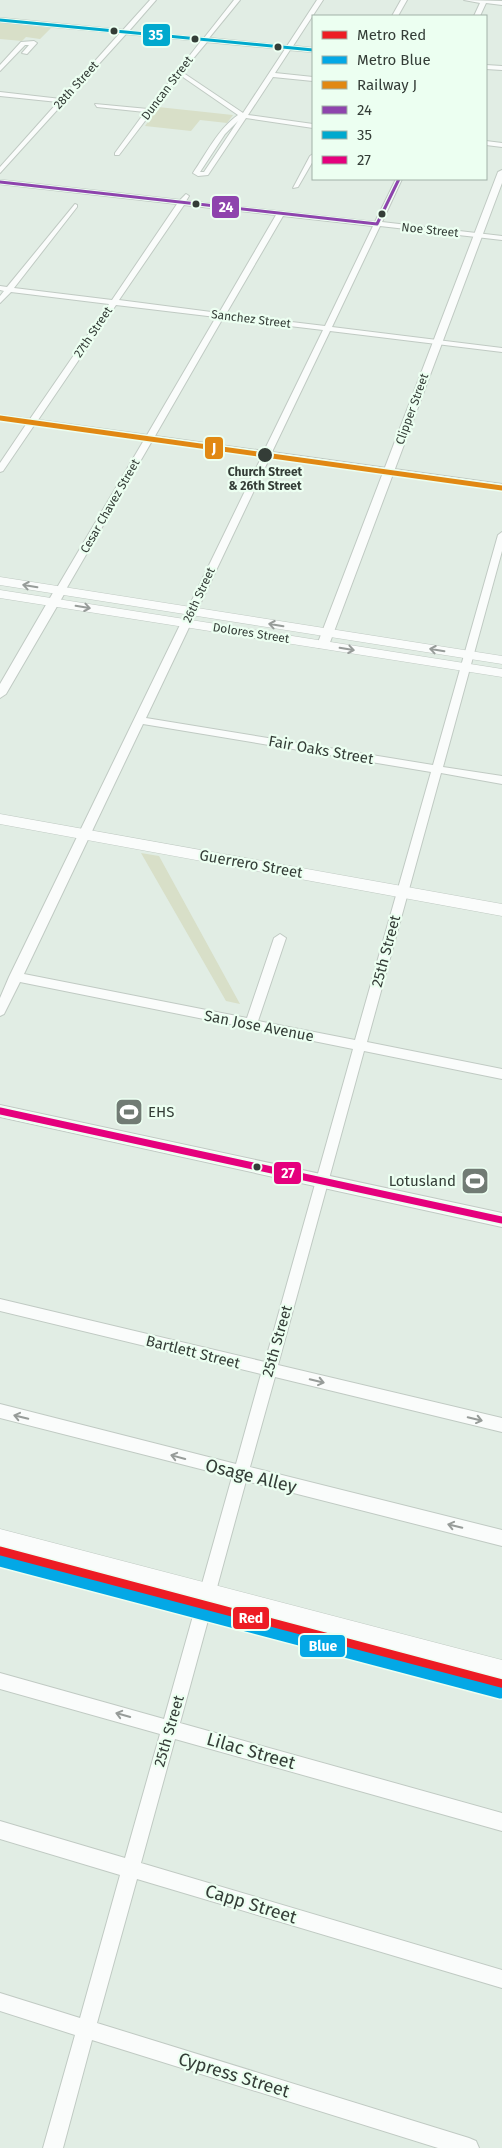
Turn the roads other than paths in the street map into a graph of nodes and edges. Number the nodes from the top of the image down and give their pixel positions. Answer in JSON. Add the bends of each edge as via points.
{"nodes":[{"id":1,"x":153,"y":0,"type":"edge"},
{"id":2,"x":237,"y":0,"type":"edge"},
{"id":3,"x":320,"y":0,"type":"edge"},
{"id":4,"x":404,"y":0,"type":"edge"},
{"id":5,"x":467,"y":0,"type":"edge"},
{"id":6,"x":484,"y":2,"type":"junction"},
{"id":7,"x":502,"y":3,"type":"edge"},
{"id":8,"x":396,"y":15,"type":"edge"},
{"id":9,"x":478,"y":15,"type":"edge"},
{"id":10,"x":0,"y":20,"type":"edge"},
{"id":11,"x":124,"y":32,"type":"junction"},
{"id":12,"x":204,"y":40,"type":"junction"},
{"id":13,"x":288,"y":48,"type":"junction"},
{"id":14,"x":312,"y":50,"type":"edge"},
{"id":15,"x":25,"y":54,"type":"dead end"},
{"id":16,"x":487,"y":66,"type":"edge"},
{"id":17,"x":502,"y":68,"type":"edge"},
{"id":18,"x":0,"y":69,"type":"edge"},
{"id":19,"x":178,"y":72,"type":"junction"},
{"id":20,"x":272,"y":75,"type":"junction"},
{"id":21,"x":312,"y":79,"type":"edge"},
{"id":22,"x":0,"y":94,"type":"edge"},
{"id":23,"x":62,"y":101,"type":"junction"},
{"id":24,"x":98,"y":105,"type":"dead end"},
{"id":25,"x":149,"y":111,"type":"junction"},
{"id":26,"x":242,"y":115,"type":"junction"},
{"id":27,"x":312,"y":126,"type":"edge"},
{"id":28,"x":487,"y":144,"type":"edge"},
{"id":29,"x":502,"y":145,"type":"edge"},
{"id":30,"x":117,"y":154,"type":"dead end"},
{"id":31,"x":209,"y":155,"type":"junction"},
{"id":32,"x":218,"y":156,"type":"junction"},
{"id":33,"x":312,"y":158,"type":"edge"},
{"id":34,"x":0,"y":171,"type":"edge"},
{"id":35,"x":502,"y":172,"type":"edge"},
{"id":36,"x":399,"y":180,"type":"edge"},
{"id":37,"x":0,"y":182,"type":"edge"},
{"id":38,"x":295,"y":187,"type":"dead end"},
{"id":39,"x":183,"y":199,"type":"junction"},
{"id":40,"x":75,"y":206,"type":"dead end"},
{"id":41,"x":280,"y":214,"type":"junction"},
{"id":42,"x":377,"y":224,"type":"junction"},
{"id":43,"x":478,"y":236,"type":"junction"},
{"id":44,"x":502,"y":238,"type":"edge"},
{"id":45,"x":0,"y":288,"type":"edge"},
{"id":46,"x":10,"y":289,"type":"junction"},
{"id":47,"x":0,"y":302,"type":"edge"},
{"id":48,"x":113,"y":302,"type":"junction"},
{"id":49,"x":221,"y":315,"type":"junction"},
{"id":50,"x":327,"y":328,"type":"junction"},
{"id":51,"x":437,"y":342,"type":"junction"},
{"id":52,"x":502,"y":350,"type":"edge"},
{"id":53,"x":0,"y":417,"type":"edge"},
{"id":54,"x":33,"y":422,"type":"junction"},
{"id":55,"x":149,"y":438,"type":"junction"},
{"id":56,"x":266,"y":454,"type":"junction"},
{"id":57,"x":0,"y":469,"type":"edge"},
{"id":58,"x":390,"y":471,"type":"junction"},
{"id":59,"x":502,"y":487,"type":"edge"},
{"id":60,"x":502,"y":535,"type":"edge"},
{"id":61,"x":0,"y":581,"type":"edge"},
{"id":62,"x":0,"y":594,"type":"edge"},
{"id":63,"x":57,"y":596,"type":"junction"},
{"id":64,"x":188,"y":617,"type":"junction"},
{"id":65,"x":325,"y":639,"type":"junction"},
{"id":66,"x":502,"y":660,"type":"edge"},
{"id":67,"x":467,"y":661,"type":"junction"},
{"id":68,"x":502,"y":673,"type":"edge"},
{"id":69,"x":0,"y":694,"type":"edge"},
{"id":70,"x":140,"y":720,"type":"junction"},
{"id":71,"x":437,"y":769,"type":"junction"},
{"id":72,"x":502,"y":780,"type":"edge"},
{"id":73,"x":0,"y":807,"type":"edge"},
{"id":74,"x":0,"y":819,"type":"edge"},
{"id":75,"x":87,"y":829,"type":"junction"},
{"id":76,"x":404,"y":886,"type":"junction"},
{"id":77,"x":502,"y":898,"type":"edge"},
{"id":78,"x":502,"y":910,"type":"edge"},
{"id":79,"x":280,"y":938,"type":"dead end"},
{"id":80,"x":16,"y":977,"type":"junction"},
{"id":81,"x":0,"y":1011,"type":"edge"},
{"id":82,"x":251,"y":1024,"type":"junction"},
{"id":83,"x":360,"y":1046,"type":"junction"},
{"id":84,"x":502,"y":1074,"type":"edge"},
{"id":85,"x":0,"y":1111,"type":"edge"},
{"id":86,"x":322,"y":1181,"type":"junction"},
{"id":87,"x":502,"y":1220,"type":"edge"},
{"id":88,"x":0,"y":1305,"type":"edge"},
{"id":89,"x":270,"y":1370,"type":"junction"},
{"id":90,"x":0,"y":1411,"type":"edge"},
{"id":91,"x":502,"y":1425,"type":"edge"},
{"id":92,"x":241,"y":1473,"type":"junction"},
{"id":93,"x":502,"y":1538,"type":"edge"},
{"id":94,"x":0,"y":1540,"type":"edge"},
{"id":95,"x":207,"y":1594,"type":"junction"},
{"id":96,"x":502,"y":1672,"type":"edge"},
{"id":97,"x":0,"y":1681,"type":"edge"},
{"id":98,"x":170,"y":1728,"type":"junction"},
{"id":99,"x":502,"y":1822,"type":"edge"},
{"id":100,"x":0,"y":1830,"type":"edge"},
{"id":101,"x":131,"y":1869,"type":"junction"},
{"id":102,"x":502,"y":1979,"type":"edge"},
{"id":103,"x":0,"y":2002,"type":"edge"},
{"id":104,"x":86,"y":2029,"type":"junction"},
{"id":105,"x":53,"y":2148,"type":"edge"},
{"id":106,"x":469,"y":2148,"type":"edge"}],
"edges":[{"from":1,"to":11,"type":"street","name":"28th Street"},
{"from":2,"to":12,"type":"street","name":"Duncan Street"},
{"from":3,"to":13,"type":"street"},
{"from":4,"to":8,"type":"street"},
{"from":5,"to":6,"type":"street"},
{"from":6,"to":7,"type":"street"},
{"from":6,"to":9,"type":"street"},
{"from":10,"to":11,"type":"street"},
{"from":11,"to":12,"type":"street"},
{"from":11,"to":23,"type":"street","name":"28th Street"},
{"from":12,"to":13,"type":"street"},
{"from":12,"to":19,"type":"street","name":"Duncan Street"},
{"from":13,"to":14,"type":"street"},
{"from":13,"to":20,"type":"street"},
{"from":15,"to":18,"type":"street","via":[[34,43],[23,43]]},
{"from":16,"to":17,"type":"street"},
{"from":19,"to":25,"type":"street","name":"Duncan Street"},
{"from":19,"to":26,"type":"street"},
{"from":20,"to":21,"type":"street"},
{"from":20,"to":26,"type":"street"},
{"from":22,"to":23,"type":"street"},
{"from":23,"to":34,"type":"street","name":"28th Street"},
{"from":24,"to":25,"type":"street"},
{"from":25,"to":30,"type":"street","name":"Duncan Street"},
{"from":26,"to":27,"type":"street"},
{"from":26,"to":31,"type":"street"},
{"from":26,"to":32,"type":"street"},
{"from":28,"to":29,"type":"street"},
{"from":31,"to":32,"type":"street"},
{"from":31,"to":32,"type":"street","via":[[196,173],[206,174]]},
{"from":33,"to":38,"type":"street"},
{"from":35,"to":43,"type":"street","name":"Clipper Street"},
{"from":36,"to":42,"type":"street","name":"26th Street"},
{"from":37,"to":39,"type":"street","name":"Noe Street"},
{"from":39,"to":41,"type":"street","name":"Noe Street"},
{"from":39,"to":48,"type":"street","name":"27th Street"},
{"from":40,"to":46,"type":"street"},
{"from":41,"to":42,"type":"street","name":"Noe Street"},
{"from":41,"to":49,"type":"street","name":"Cesar Chavez Street"},
{"from":42,"to":43,"type":"street","name":"Noe Street"},
{"from":42,"to":50,"type":"street","name":"26th Street"},
{"from":43,"to":44,"type":"street","name":"Noe Street"},
{"from":43,"to":51,"type":"street","name":"Clipper Street"},
{"from":45,"to":46,"type":"street","name":"Sanchez Street"},
{"from":46,"to":47,"type":"street"},
{"from":46,"to":48,"type":"street","name":"Sanchez Street"},
{"from":48,"to":49,"type":"street","name":"Sanchez Street"},
{"from":48,"to":54,"type":"street","name":"27th Street"},
{"from":49,"to":50,"type":"street","name":"Sanchez Street"},
{"from":49,"to":55,"type":"street","name":"Cesar Chavez Street"},
{"from":50,"to":51,"type":"street","name":"Sanchez Street"},
{"from":50,"to":56,"type":"street","name":"26th Street"},
{"from":51,"to":52,"type":"street","name":"Sanchez Street"},
{"from":51,"to":58,"type":"street","name":"Clipper Street"},
{"from":53,"to":54,"type":"street"},
{"from":54,"to":55,"type":"street"},
{"from":54,"to":57,"type":"street","name":"27th Street"},
{"from":55,"to":56,"type":"street"},
{"from":55,"to":63,"type":"street","name":"Cesar Chavez Street"},
{"from":56,"to":58,"type":"street"},
{"from":56,"to":64,"type":"street","name":"26th Street"},
{"from":58,"to":59,"type":"street"},
{"from":58,"to":65,"type":"street","name":"Clipper Street"},
{"from":60,"to":67,"type":"street","name":"25th Street"},
{"from":63,"to":61,"type":"main road","name":"Dolores Street","one_way":true},
{"from":62,"to":63,"type":"main road","name":"Dolores Street"},
{"from":63,"to":64,"type":"main road","name":"Dolores Street"},
{"from":63,"to":69,"type":"street","name":"Cesar Chavez Street"},
{"from":64,"to":65,"type":"main road","name":"Dolores Street"},
{"from":64,"to":70,"type":"street","name":"26th Street"},
{"from":65,"to":67,"type":"main road","name":"Dolores Street"},
{"from":66,"to":67,"type":"main road","name":"Dolores Street"},
{"from":67,"to":68,"type":"main road","name":"Dolores Street"},
{"from":67,"to":71,"type":"street","name":"25th Street"},
{"from":70,"to":71,"type":"street","name":"Fair Oaks Street"},
{"from":70,"to":75,"type":"street","name":"26th Street"},
{"from":71,"to":72,"type":"street","name":"Fair Oaks Street"},
{"from":71,"to":76,"type":"street","name":"25th Street"},
{"from":73,"to":75,"type":"main road","name":"Guerrero Street"},
{"from":74,"to":75,"type":"main road","name":"Guerrero Street"},
{"from":75,"to":76,"type":"main road","name":"Guerrero Street"},
{"from":75,"to":80,"type":"street","name":"26th Street"},
{"from":76,"to":77,"type":"main road","name":"Guerrero Street"},
{"from":76,"to":78,"type":"main road","name":"Guerrero Street"},
{"from":76,"to":83,"type":"street","name":"25th Street"},
{"from":79,"to":82,"type":"street"},
{"from":80,"to":81,"type":"street","name":"26th Street"},
{"from":80,"to":82,"type":"street","name":"San Jose Avenue"},
{"from":82,"to":83,"type":"street","name":"San Jose Avenue"},
{"from":83,"to":84,"type":"street","name":"San Jose Avenue"},
{"from":83,"to":86,"type":"street","name":"25th Street"},
{"from":85,"to":86,"type":"street"},
{"from":86,"to":87,"type":"street"},
{"from":86,"to":89,"type":"street","name":"25th Street"},
{"from":88,"to":89,"type":"street","name":"Bartlett Street"},
{"from":89,"to":91,"type":"street","name":"Bartlett Street","one_way":true},
{"from":89,"to":92,"type":"street","name":"25th Street"},
{"from":92,"to":90,"type":"street","name":"Osage Alley","one_way":true},
{"from":93,"to":92,"type":"street","name":"Osage Alley","one_way":true},
{"from":92,"to":95,"type":"street","name":"25th Street"},
{"from":94,"to":95,"type":"main road"},
{"from":95,"to":96,"type":"main road"},
{"from":95,"to":98,"type":"street","name":"25th Street"},
{"from":98,"to":97,"type":"street","name":"Lilac Street","one_way":true},
{"from":98,"to":99,"type":"street","name":"Lilac Street"},
{"from":98,"to":101,"type":"street","name":"25th Street"},
{"from":100,"to":101,"type":"street","name":"Capp Street"},
{"from":101,"to":102,"type":"street","name":"Capp Street"},
{"from":101,"to":104,"type":"street","name":"25th Street"},
{"from":103,"to":104,"type":"street","name":"Cypress Street"},
{"from":104,"to":105,"type":"street","name":"25th Street"},
{"from":104,"to":106,"type":"street","name":"Cypress Street"}]}
